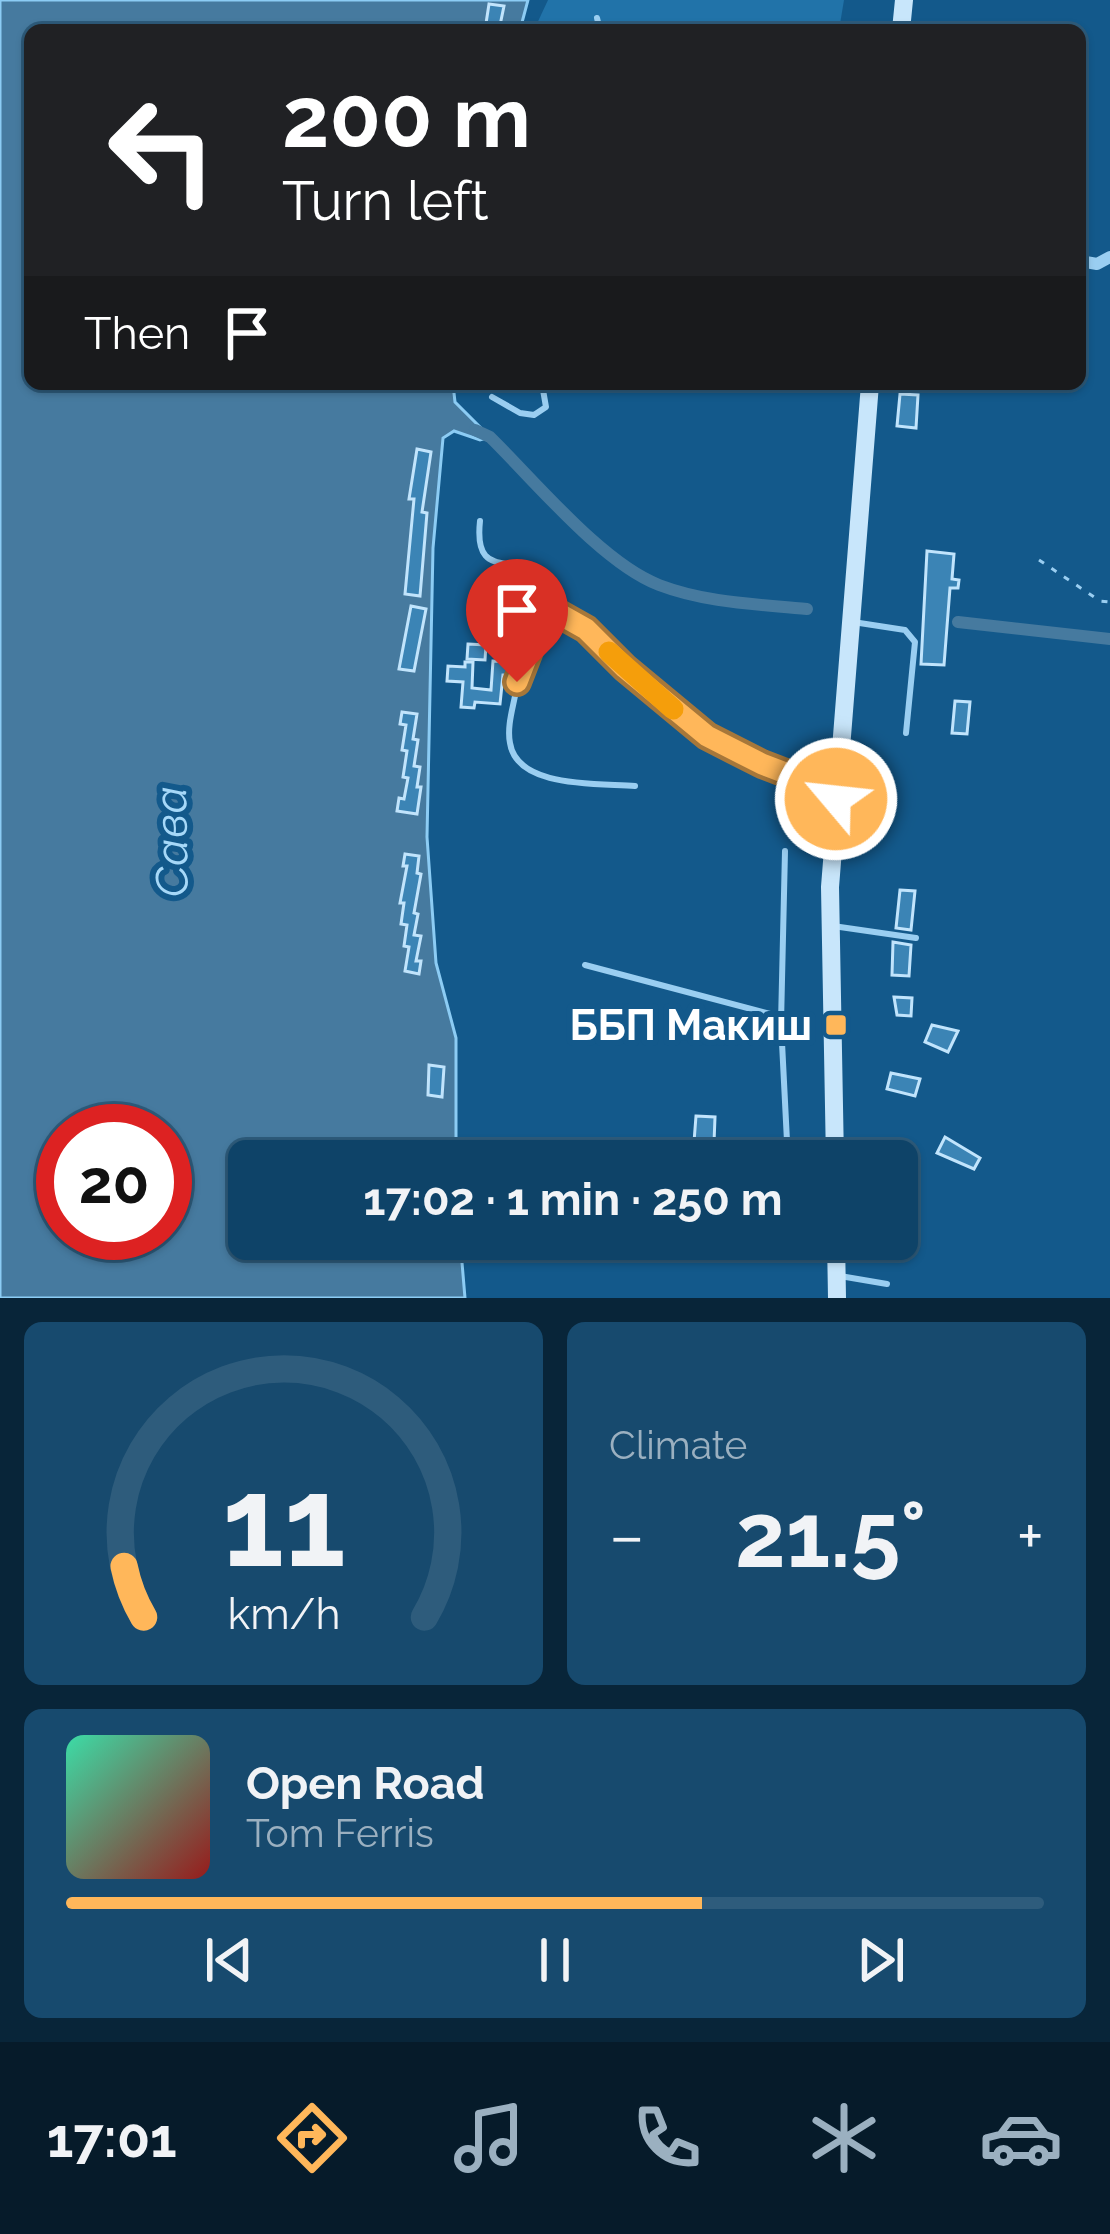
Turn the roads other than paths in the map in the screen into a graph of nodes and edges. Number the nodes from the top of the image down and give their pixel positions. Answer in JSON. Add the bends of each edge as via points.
{"nodes":[{"id":1,"x":597,"y":18,"type":"dead end"},
{"id":2,"x":598,"y":24,"type":"edge"},
{"id":3,"x":543,"y":390,"type":"edge"},
{"id":4,"x":869,"y":390,"type":"edge"},
{"id":5,"x":492,"y":397,"type":"dead end"},
{"id":6,"x":480,"y":521,"type":"dead end"},
{"id":7,"x":554,"y":611,"type":"junction"},
{"id":8,"x":850,"y":622,"type":"junction"},
{"id":9,"x":906,"y":734,"type":"dead end"},
{"id":10,"x":839,"y":756,"type":"junction"},
{"id":11,"x":808,"y":780,"type":"junction"},
{"id":12,"x":634,"y":786,"type":"dead end"},
{"id":13,"x":836,"y":799,"type":"junction"},
{"id":14,"x":785,"y":851,"type":"dead end"},
{"id":15,"x":829,"y":926,"type":"junction"},
{"id":16,"x":916,"y":938,"type":"dead end"},
{"id":17,"x":585,"y":965,"type":"dead end"},
{"id":18,"x":781,"y":1023,"type":"junction"},
{"id":19,"x":787,"y":1140,"type":"edge"},
{"id":20,"x":834,"y":1140,"type":"edge"},
{"id":21,"x":837,"y":1260,"type":"edge"},
{"id":22,"x":837,"y":1276,"type":"junction"},
{"id":23,"x":886,"y":1284,"type":"dead end"},
{"id":24,"x":837,"y":1298,"type":"edge"}],
"edges":[{"from":1,"to":2,"type":"lane"},
{"from":3,"to":5,"type":"lane","via":[[546,407],[535,415]]},
{"from":4,"to":8,"type":"street"},
{"from":6,"to":7,"type":"lane","via":[[485,554],[532,572]]},
{"from":7,"to":11,"type":"lane","via":[[586,629],[707,736]]},
{"from":7,"to":12,"type":"lane","via":[[520,669],[512,752],[556,780]]},
{"from":8,"to":9,"type":"lane","via":[[904,630],[915,642]]},
{"from":8,"to":10,"type":"street"},
{"from":10,"to":11,"type":"lane"},
{"from":10,"to":13,"type":"street"},
{"from":11,"to":13,"type":"lane"},
{"from":13,"to":15,"type":"street"},
{"from":14,"to":18,"type":"lane"},
{"from":15,"to":16,"type":"lane"},
{"from":15,"to":20,"type":"street"},
{"from":17,"to":18,"type":"lane"},
{"from":18,"to":19,"type":"lane"},
{"from":21,"to":22,"type":"street"},
{"from":22,"to":23,"type":"lane"},
{"from":22,"to":24,"type":"street"}]}
